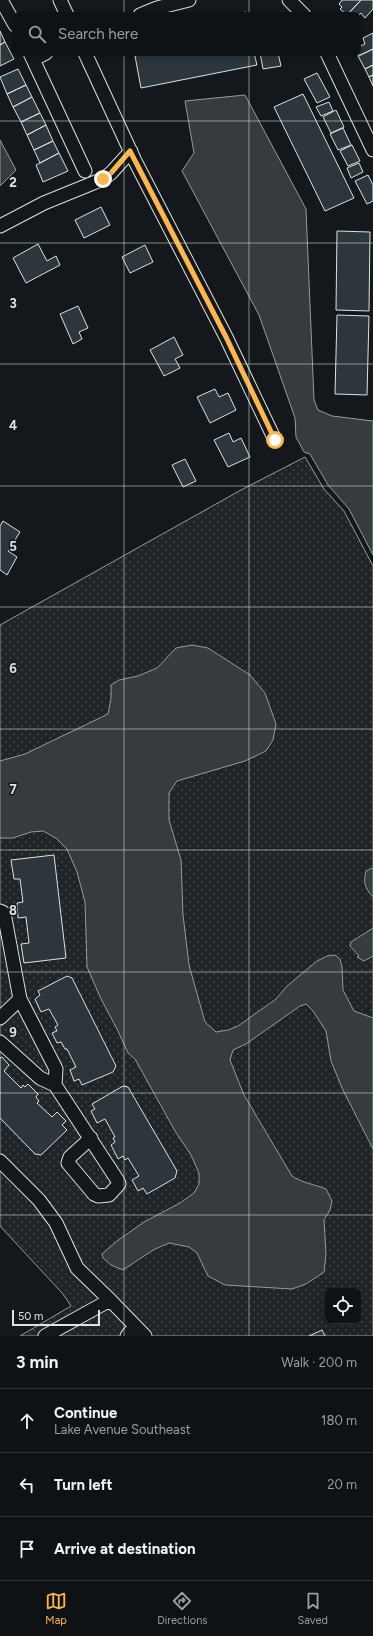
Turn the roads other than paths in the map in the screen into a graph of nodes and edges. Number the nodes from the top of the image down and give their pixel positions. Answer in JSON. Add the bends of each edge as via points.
{"nodes":[{"id":1,"x":1,"y":0,"type":"edge"},
{"id":2,"x":60,"y":0,"type":"edge"},
{"id":3,"x":189,"y":0,"type":"edge"},
{"id":4,"x":290,"y":0,"type":"edge"},
{"id":5,"x":66,"y":12,"type":"edge"},
{"id":6,"x":147,"y":12,"type":"edge"},
{"id":7,"x":301,"y":12,"type":"edge"},
{"id":8,"x":12,"y":20,"type":"edge"},
{"id":9,"x":32,"y":56,"type":"edge"},
{"id":10,"x":86,"y":56,"type":"edge"},
{"id":11,"x":328,"y":56,"type":"edge"},
{"id":12,"x":373,"y":150,"type":"edge"},
{"id":13,"x":130,"y":151,"type":"junction"},
{"id":14,"x":86,"y":171,"type":"dead end"},
{"id":15,"x":0,"y":226,"type":"edge"},
{"id":16,"x":275,"y":440,"type":"dead end"},
{"id":17,"x":0,"y":911,"type":"edge"},
{"id":18,"x":20,"y":999,"type":"junction"},
{"id":19,"x":0,"y":1018,"type":"edge"},
{"id":20,"x":0,"y":1042,"type":"edge"},
{"id":21,"x":55,"y":1085,"type":"junction"},
{"id":22,"x":91,"y":1138,"type":"dead end"},
{"id":23,"x":0,"y":1161,"type":"edge"},
{"id":24,"x":110,"y":1300,"type":"junction"},
{"id":25,"x":131,"y":1331,"type":"edge"},
{"id":26,"x":45,"y":1336,"type":"edge"},
{"id":27,"x":145,"y":1336,"type":"edge"}],
"edges":[{"from":1,"to":8,"type":"street"},
{"from":2,"to":5,"type":"street"},
{"from":3,"to":6,"type":"street"},
{"from":4,"to":7,"type":"street"},
{"from":9,"to":14,"type":"street"},
{"from":10,"to":13,"type":"street"},
{"from":11,"to":12,"type":"street"},
{"from":13,"to":15,"type":"street","via":[[103,179]]},
{"from":13,"to":16,"type":"street","via":[[226,337]]},
{"from":17,"to":18,"type":"street","via":[[4,913]]},
{"from":18,"to":19,"type":"street"},
{"from":18,"to":21,"type":"street","via":[[56,1069]]},
{"from":20,"to":21,"type":"street","via":[[40,1078]]},
{"from":21,"to":22,"type":"street"},
{"from":23,"to":24,"type":"street","via":[[39,1200],[56,1223],[77,1268]]},
{"from":24,"to":25,"type":"street"},
{"from":24,"to":26,"type":"street"},
{"from":25,"to":27,"type":"street"}]}
